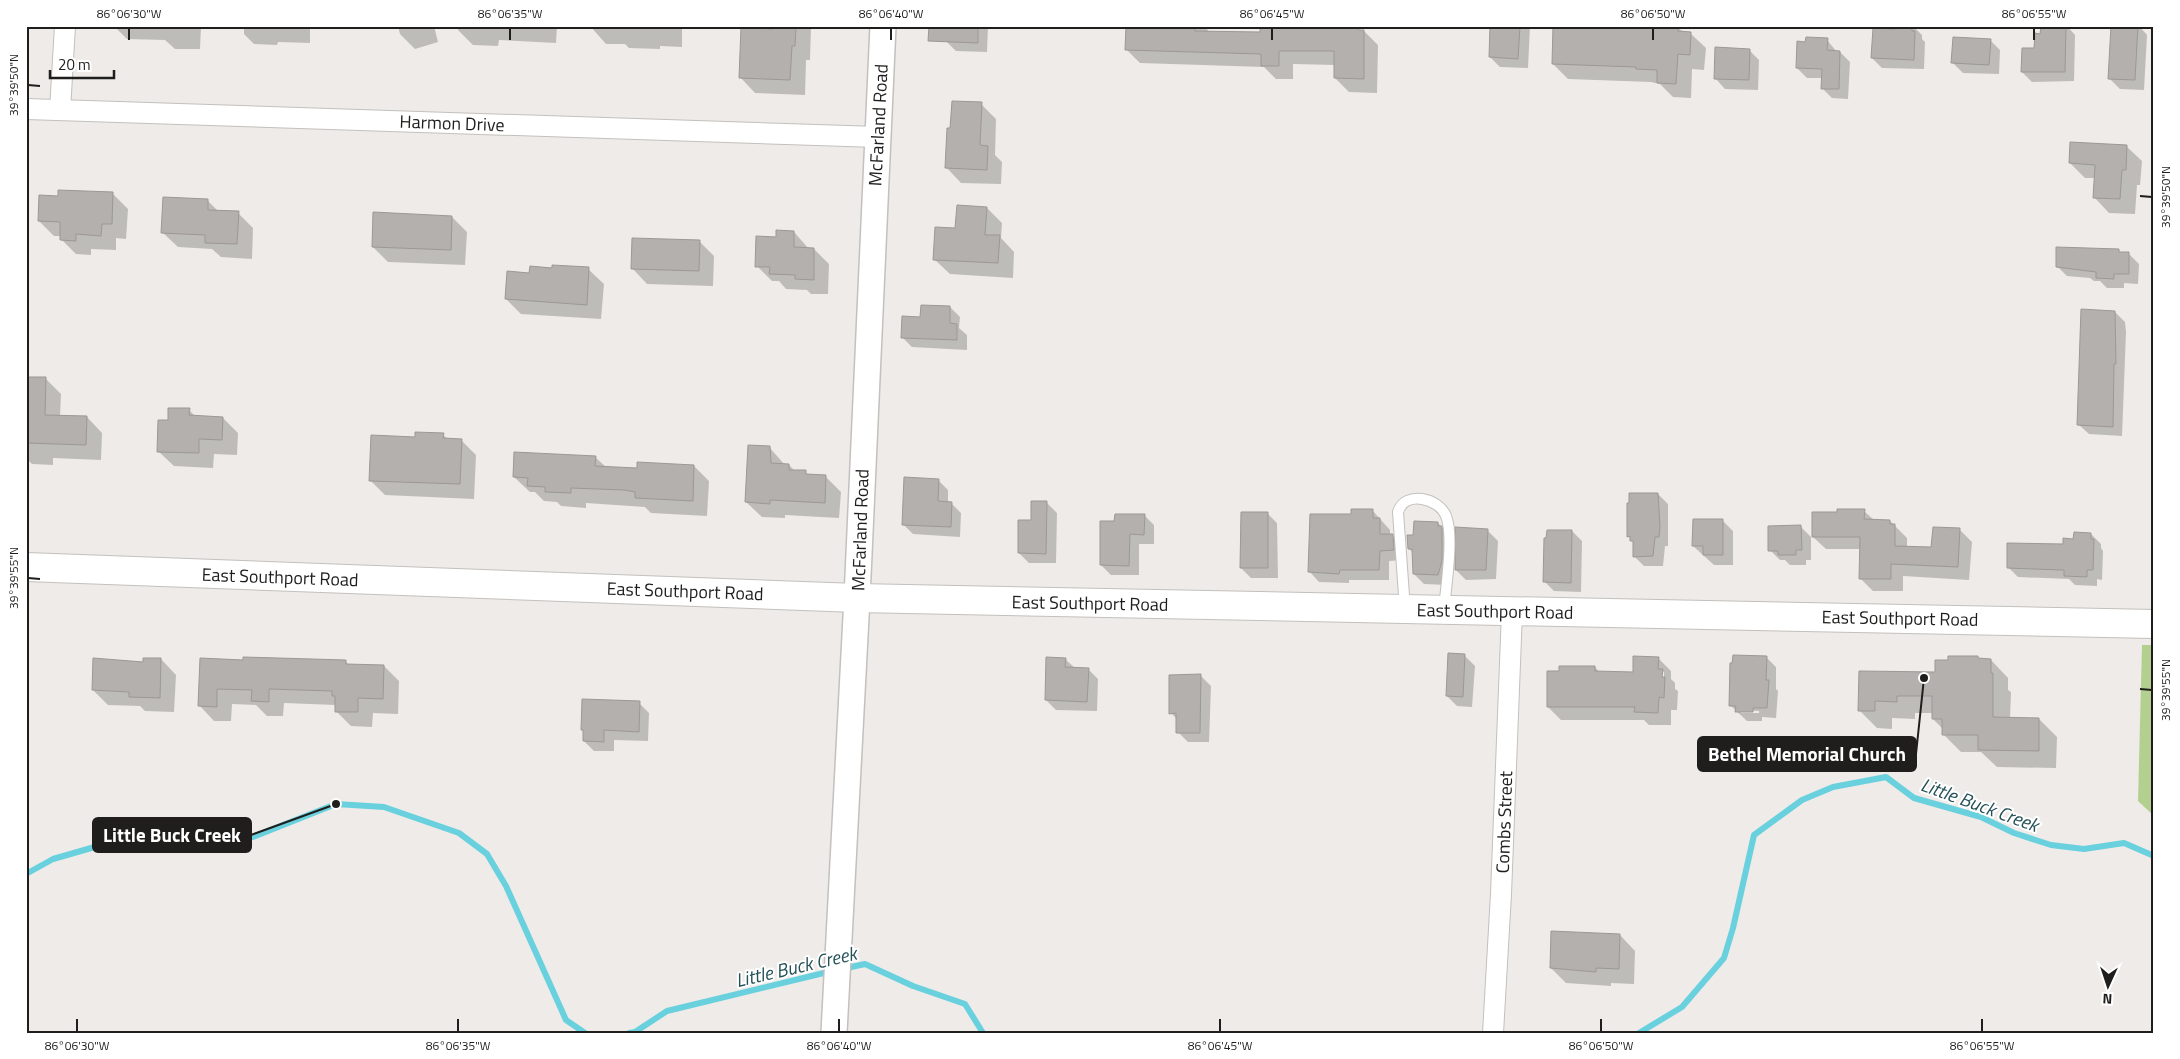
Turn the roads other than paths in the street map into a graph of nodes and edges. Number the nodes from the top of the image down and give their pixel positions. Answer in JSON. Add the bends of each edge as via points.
{"nodes":[{"id":1,"x":65,"y":26,"type":"edge"},
{"id":2,"x":882,"y":26,"type":"edge"},
{"id":3,"x":26,"y":109,"type":"edge"},
{"id":4,"x":60,"y":110,"type":"junction"},
{"id":5,"x":878,"y":137,"type":"junction"},
{"id":6,"x":26,"y":567,"type":"edge"},
{"id":7,"x":857,"y":598,"type":"junction"},
{"id":8,"x":1405,"y":610,"type":"junction"},
{"id":9,"x":1444,"y":610,"type":"junction"},
{"id":10,"x":1512,"y":612,"type":"junction"},
{"id":11,"x":2154,"y":624,"type":"edge"},
{"id":12,"x":834,"y":1033,"type":"edge"},
{"id":13,"x":1493,"y":1033,"type":"edge"}],
"edges":[{"from":1,"to":4,"type":"street"},
{"from":2,"to":5,"type":"street","name":"McFarland Road"},
{"from":3,"to":4,"type":"street","name":"Harmon Drive"},
{"from":4,"to":5,"type":"street","name":"Harmon Drive"},
{"from":5,"to":7,"type":"street","name":"McFarland Road"},
{"from":6,"to":7,"type":"main road","name":"East Southport Road"},
{"from":7,"to":8,"type":"main road","name":"East Southport Road"},
{"from":7,"to":12,"type":"street","name":"McFarland Road"},
{"from":8,"to":9,"type":"main road","name":"East Southport Road"},
{"from":8,"to":9,"type":"lane","via":[[1398,512],[1405,500],[1418,498],[1436,504],[1448,522]]},
{"from":9,"to":10,"type":"main road","name":"East Southport Road"},
{"from":10,"to":11,"type":"main road","name":"East Southport Road"},
{"from":10,"to":13,"type":"street","name":"Combs Street"}]}
